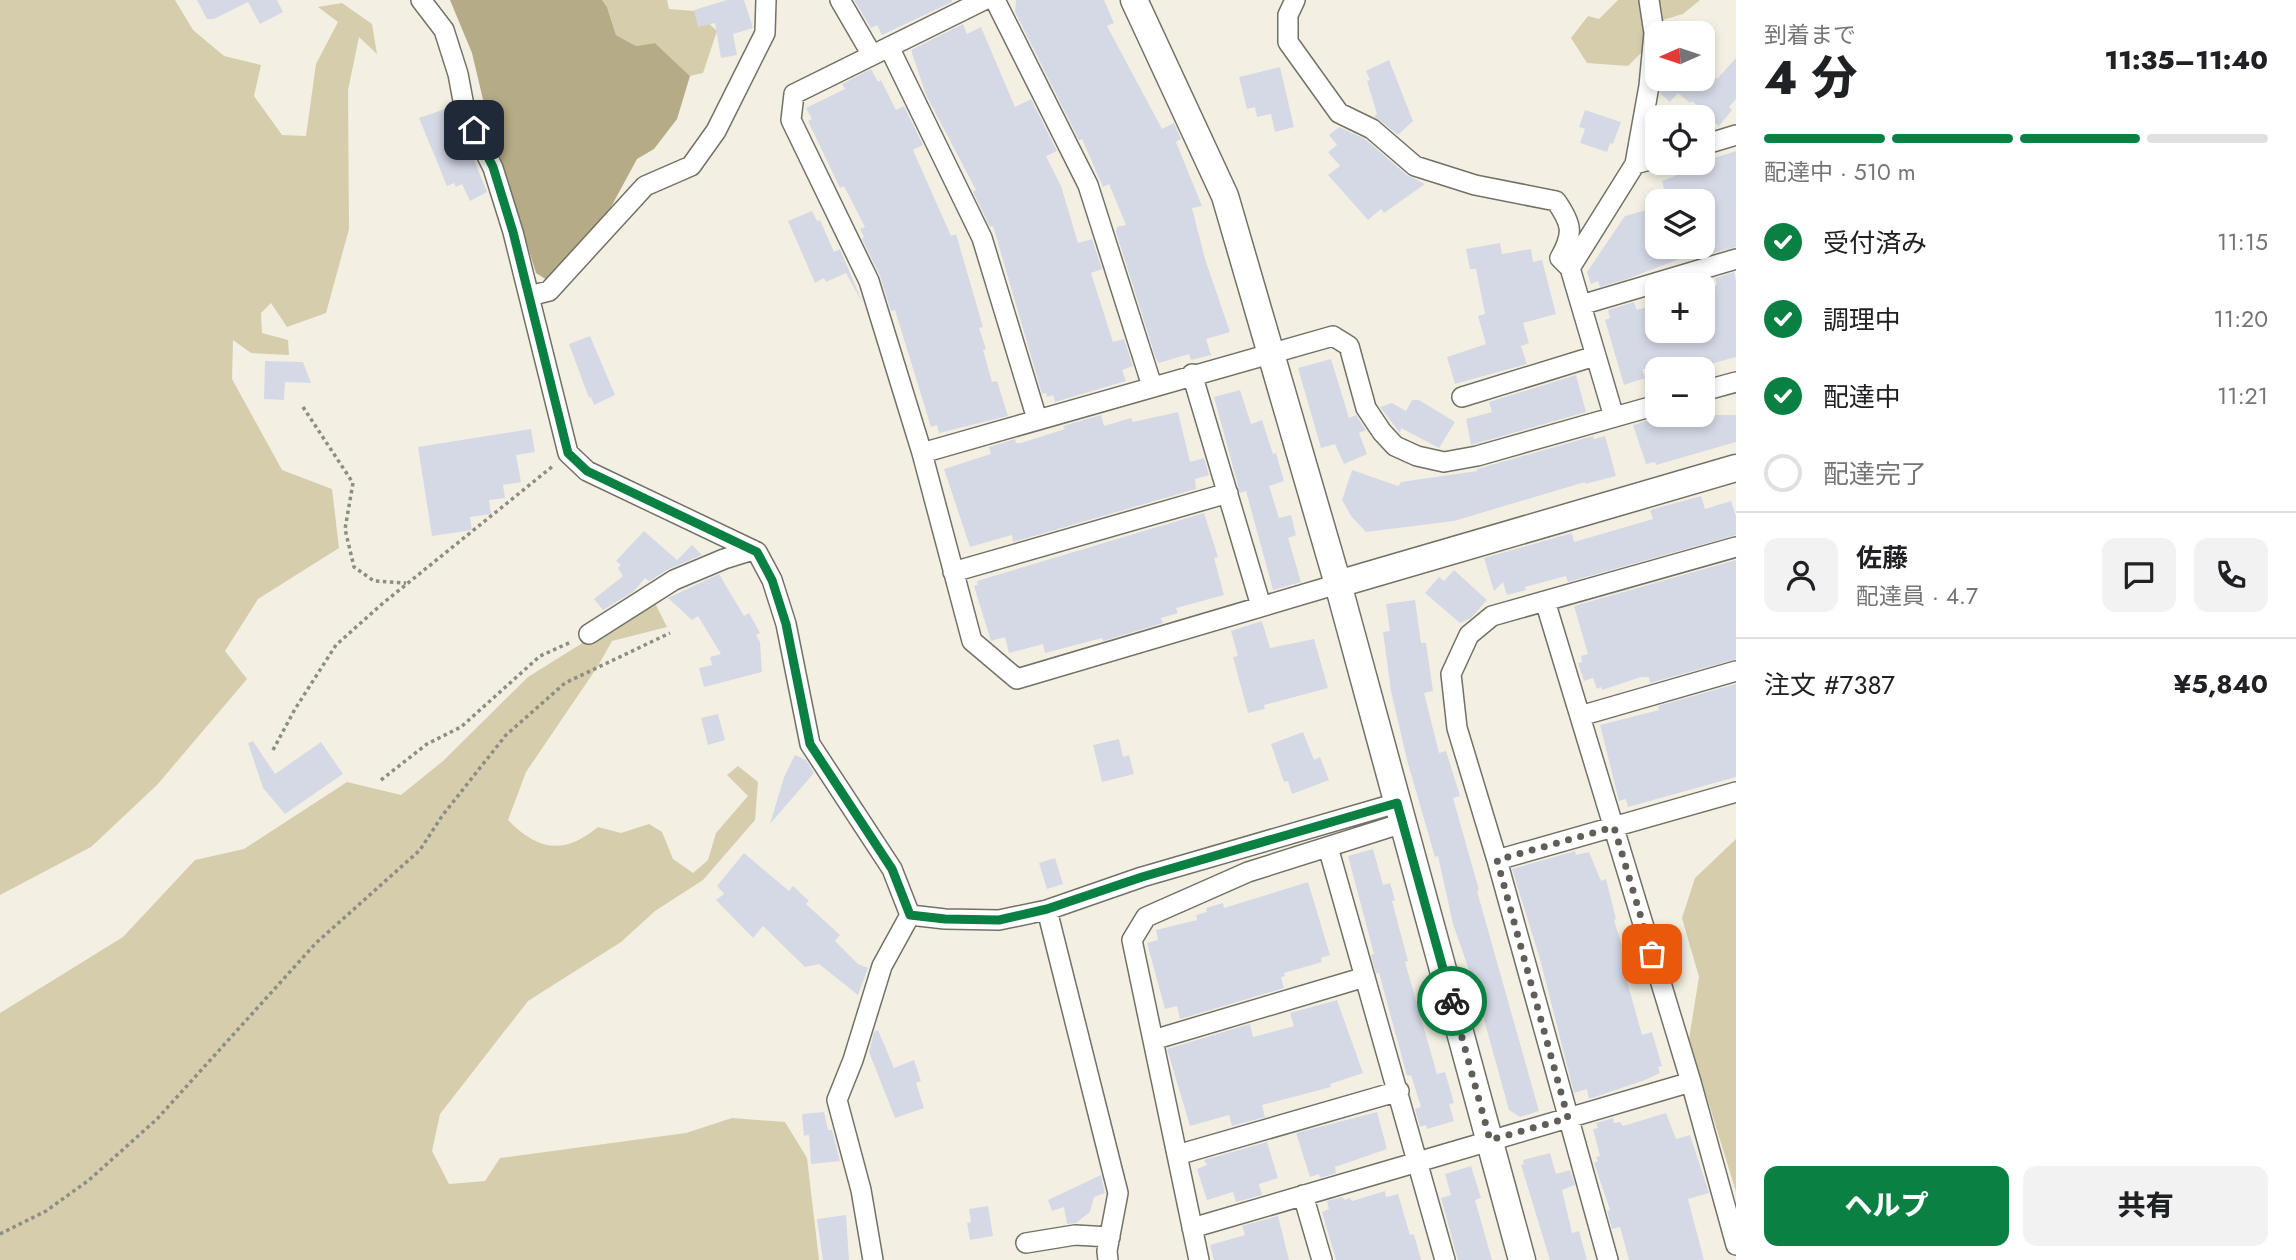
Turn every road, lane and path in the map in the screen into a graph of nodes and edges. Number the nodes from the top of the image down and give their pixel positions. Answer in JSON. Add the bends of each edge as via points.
{"nodes":[{"id":1,"x":421,"y":0,"type":"edge"},
{"id":2,"x":766,"y":0,"type":"edge"},
{"id":3,"x":840,"y":0,"type":"edge"},
{"id":4,"x":985,"y":0,"type":"edge"},
{"id":5,"x":995,"y":0,"type":"edge"},
{"id":6,"x":1134,"y":0,"type":"edge"},
{"id":7,"x":1295,"y":0,"type":"edge"},
{"id":8,"x":1649,"y":0,"type":"edge"},
{"id":9,"x":880,"y":51,"type":"junction"},
{"id":10,"x":1736,"y":135,"type":"edge"},
{"id":11,"x":1715,"y":141,"type":"edge"},
{"id":12,"x":1645,"y":161,"type":"edge"},
{"id":13,"x":1635,"y":164,"type":"junction"},
{"id":14,"x":1736,"y":259,"type":"edge"},
{"id":15,"x":1570,"y":268,"type":"junction"},
{"id":16,"x":529,"y":296,"type":"junction"},
{"id":17,"x":1581,"y":305,"type":"junction"},
{"id":18,"x":1270,"y":352,"type":"junction"},
{"id":19,"x":1595,"y":356,"type":"junction"},
{"id":20,"x":1192,"y":374,"type":"junction"},
{"id":21,"x":1736,"y":382,"type":"edge"},
{"id":22,"x":1152,"y":386,"type":"junction"},
{"id":23,"x":1715,"y":388,"type":"edge"},
{"id":24,"x":1462,"y":397,"type":"dead end"},
{"id":25,"x":303,"y":407,"type":"dead end"},
{"id":26,"x":1645,"y":408,"type":"edge"},
{"id":27,"x":1614,"y":417,"type":"junction"},
{"id":28,"x":1037,"y":419,"type":"junction"},
{"id":29,"x":568,"y":453,"type":"junction"},
{"id":30,"x":922,"y":453,"type":"junction"},
{"id":31,"x":1736,"y":468,"type":"edge"},
{"id":32,"x":1228,"y":493,"type":"junction"},
{"id":33,"x":1736,"y":547,"type":"edge"},
{"id":34,"x":753,"y":550,"type":"junction"},
{"id":35,"x":953,"y":572,"type":"junction"},
{"id":36,"x":408,"y":583,"type":"junction"},
{"id":37,"x":1338,"y":584,"type":"junction"},
{"id":38,"x":1545,"y":601,"type":"junction"},
{"id":39,"x":1261,"y":606,"type":"junction"},
{"id":40,"x":670,"y":633,"type":"dead end"},
{"id":41,"x":589,"y":634,"type":"joint"},
{"id":42,"x":1736,"y":671,"type":"edge"},
{"id":43,"x":1580,"y":716,"type":"junction"},
{"id":44,"x":273,"y":750,"type":"dead end"},
{"id":45,"x":381,"y":780,"type":"dead end"},
{"id":46,"x":1736,"y":792,"type":"edge"},
{"id":47,"x":1400,"y":813,"type":"junction"},
{"id":48,"x":1614,"y":827,"type":"junction"},
{"id":49,"x":1328,"y":847,"type":"junction"},
{"id":50,"x":1497,"y":860,"type":"junction"},
{"id":51,"x":1047,"y":909,"type":"junction"},
{"id":52,"x":910,"y":915,"type":"junction"},
{"id":53,"x":1366,"y":977,"type":"junction"},
{"id":54,"x":1153,"y":1040,"type":"junction"},
{"id":55,"x":1691,"y":1082,"type":"junction"},
{"id":56,"x":1399,"y":1091,"type":"junction"},
{"id":57,"x":1568,"y":1118,"type":"junction"},
{"id":58,"x":1490,"y":1140,"type":"junction"},
{"id":59,"x":1177,"y":1155,"type":"junction"},
{"id":60,"x":1419,"y":1161,"type":"junction"},
{"id":61,"x":1303,"y":1195,"type":"junction"},
{"id":62,"x":1192,"y":1228,"type":"junction"},
{"id":63,"x":0,"y":1234,"type":"edge"},
{"id":64,"x":1110,"y":1237,"type":"junction"},
{"id":65,"x":1026,"y":1243,"type":"dead end"},
{"id":66,"x":1736,"y":1245,"type":"edge"},
{"id":67,"x":873,"y":1260,"type":"edge"},
{"id":68,"x":1108,"y":1260,"type":"edge"},
{"id":69,"x":1199,"y":1260,"type":"edge"},
{"id":70,"x":1322,"y":1260,"type":"edge"},
{"id":71,"x":1446,"y":1260,"type":"edge"},
{"id":72,"x":1522,"y":1260,"type":"edge"},
{"id":73,"x":1608,"y":1260,"type":"edge"}],
"edges":[{"from":1,"to":16,"type":"street","via":[[444,30],[465,111],[493,167]]},
{"from":2,"to":16,"type":"street","via":[[765,33],[716,131],[691,166],[645,186],[549,291]]},
{"from":3,"to":9,"type":"street"},
{"from":4,"to":9,"type":"street"},
{"from":5,"to":22,"type":"street","via":[[1088,185]]},
{"from":6,"to":18,"type":"street","via":[[1224,196]]},
{"from":7,"to":15,"type":"street","via":[[1288,15],[1288,42],[1339,113],[1372,129],[1415,166],[1475,185],[1556,201],[1569,221],[1569,242],[1560,258]]},
{"from":8,"to":13,"type":"street","via":[[1654,33]]},
{"from":9,"to":28,"type":"street","via":[[982,237]]},
{"from":9,"to":30,"type":"street","via":[[794,94],[791,120],[869,281]]},
{"from":10,"to":11,"type":"street"},
{"from":12,"to":13,"type":"street"},
{"from":13,"to":15,"type":"street"},
{"from":14,"to":17,"type":"street"},
{"from":15,"to":17,"type":"street"},
{"from":16,"to":29,"type":"street"},
{"from":17,"to":19,"type":"street"},
{"from":18,"to":20,"type":"street"},
{"from":18,"to":27,"type":"street","via":[[1333,336],[1349,346],[1366,408],[1382,432],[1395,446],[1444,461]]},
{"from":18,"to":37,"type":"street"},
{"from":19,"to":24,"type":"street"},
{"from":19,"to":27,"type":"street"},
{"from":20,"to":22,"type":"street"},
{"from":20,"to":32,"type":"street"},
{"from":21,"to":23,"type":"street"},
{"from":22,"to":28,"type":"street"},
{"from":25,"to":36,"type":"path","via":[[353,483],[345,529],[354,567],[374,581]]},
{"from":26,"to":27,"type":"street"},
{"from":28,"to":30,"type":"street"},
{"from":29,"to":34,"type":"street","via":[[587,471]]},
{"from":29,"to":36,"type":"path"},
{"from":30,"to":35,"type":"street"},
{"from":31,"to":37,"type":"street"},
{"from":32,"to":35,"type":"street"},
{"from":32,"to":39,"type":"street"},
{"from":33,"to":38,"type":"street"},
{"from":34,"to":41,"type":"street","via":[[674,580]]},
{"from":34,"to":52,"type":"street","via":[[772,580],[786,624],[810,744],[892,869]]},
{"from":35,"to":39,"type":"street","via":[[972,641],[1017,679]]},
{"from":36,"to":44,"type":"path","via":[[336,645]]},
{"from":37,"to":39,"type":"street"},
{"from":37,"to":47,"type":"street"},
{"from":38,"to":43,"type":"street"},
{"from":38,"to":50,"type":"street","via":[[1492,616],[1469,635],[1451,674],[1457,728]]},
{"from":40,"to":63,"type":"path","via":[[565,683],[506,734],[420,850],[316,943],[157,1119],[89,1180],[46,1211]]},
{"from":41,"to":45,"type":"path","via":[[540,656],[461,727],[428,744]]},
{"from":42,"to":43,"type":"street"},
{"from":43,"to":48,"type":"street"},
{"from":46,"to":48,"type":"street"},
{"from":47,"to":49,"type":"street"},
{"from":47,"to":51,"type":"street","via":[[1142,877]]},
{"from":47,"to":58,"type":"street"},
{"from":48,"to":50,"type":"street"},
{"from":48,"to":55,"type":"street"},
{"from":49,"to":53,"type":"street"},
{"from":49,"to":54,"type":"street","via":[[1248,872],[1146,917],[1132,940]]},
{"from":50,"to":57,"type":"street"},
{"from":51,"to":52,"type":"street","via":[[999,920]]},
{"from":51,"to":64,"type":"street","via":[[1118,1193]]},
{"from":52,"to":67,"type":"street","via":[[882,966],[837,1100],[861,1190]]},
{"from":53,"to":54,"type":"street"},
{"from":53,"to":56,"type":"street"},
{"from":54,"to":59,"type":"street"},
{"from":55,"to":57,"type":"street"},
{"from":55,"to":66,"type":"street"},
{"from":56,"to":59,"type":"street"},
{"from":56,"to":60,"type":"street"},
{"from":57,"to":58,"type":"street"},
{"from":57,"to":73,"type":"street"},
{"from":58,"to":60,"type":"street"},
{"from":58,"to":72,"type":"street"},
{"from":59,"to":62,"type":"street"},
{"from":60,"to":61,"type":"street"},
{"from":60,"to":71,"type":"street"},
{"from":61,"to":62,"type":"street"},
{"from":61,"to":70,"type":"street"},
{"from":62,"to":69,"type":"street"},
{"from":64,"to":65,"type":"street","via":[[1075,1235]]},
{"from":64,"to":68,"type":"street"}]}
